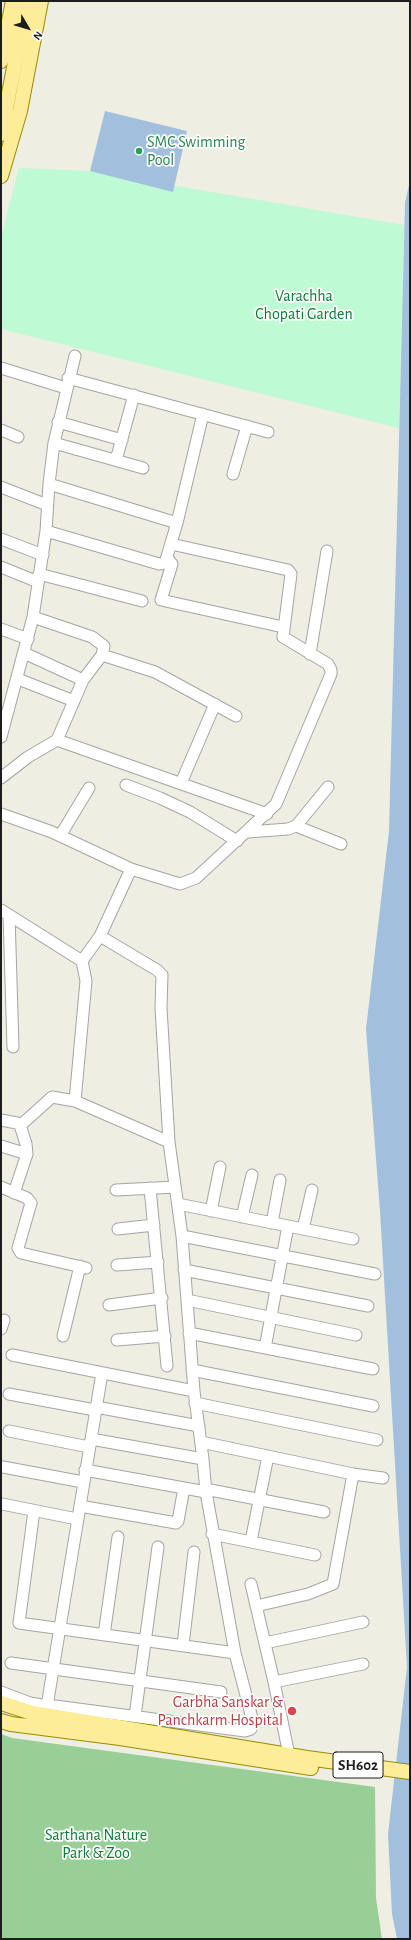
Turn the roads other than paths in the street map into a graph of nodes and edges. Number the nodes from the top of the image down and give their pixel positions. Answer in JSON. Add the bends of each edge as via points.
{"nodes":[{"id":1,"x":4,"y":1,"type":"edge"},
{"id":2,"x":13,"y":1,"type":"edge"},
{"id":3,"x":27,"y":1,"type":"edge"},
{"id":4,"x":41,"y":1,"type":"edge"},
{"id":5,"x":1,"y":19,"type":"edge"},
{"id":6,"x":1,"y":61,"type":"edge"},
{"id":7,"x":1,"y":134,"type":"edge"},
{"id":8,"x":1,"y":176,"type":"edge"},
{"id":9,"x":75,"y":356,"type":"dead end"},
{"id":10,"x":1,"y":368,"type":"edge"},
{"id":11,"x":67,"y":383,"type":"junction"},
{"id":12,"x":134,"y":395,"type":"junction"},
{"id":13,"x":204,"y":414,"type":"junction"},
{"id":14,"x":58,"y":422,"type":"junction"},
{"id":15,"x":247,"y":426,"type":"junction"},
{"id":16,"x":1,"y":430,"type":"edge"},
{"id":17,"x":268,"y":432,"type":"dead end"},
{"id":18,"x":18,"y":437,"type":"dead end"},
{"id":19,"x":122,"y":440,"type":"junction"},
{"id":20,"x":54,"y":443,"type":"junction"},
{"id":21,"x":116,"y":460,"type":"junction"},
{"id":22,"x":143,"y":468,"type":"dead end"},
{"id":23,"x":233,"y":474,"type":"dead end"},
{"id":24,"x":49,"y":484,"type":"junction"},
{"id":25,"x":1,"y":487,"type":"edge"},
{"id":26,"x":47,"y":505,"type":"junction"},
{"id":27,"x":177,"y":523,"type":"junction"},
{"id":28,"x":46,"y":531,"type":"junction"},
{"id":29,"x":1,"y":538,"type":"edge"},
{"id":30,"x":171,"y":544,"type":"junction"},
{"id":31,"x":327,"y":551,"type":"dead end"},
{"id":32,"x":42,"y":555,"type":"junction"},
{"id":33,"x":167,"y":558,"type":"junction"},
{"id":34,"x":1,"y":567,"type":"edge"},
{"id":35,"x":39,"y":578,"type":"junction"},
{"id":36,"x":142,"y":601,"type":"dead end"},
{"id":37,"x":33,"y":617,"type":"junction"},
{"id":38,"x":284,"y":627,"type":"junction"},
{"id":39,"x":1,"y":629,"type":"edge"},
{"id":40,"x":28,"y":639,"type":"junction"},
{"id":41,"x":24,"y":653,"type":"junction"},
{"id":42,"x":310,"y":654,"type":"junction"},
{"id":43,"x":102,"y":655,"type":"junction"},
{"id":44,"x":18,"y":680,"type":"junction"},
{"id":45,"x":83,"y":680,"type":"junction"},
{"id":46,"x":74,"y":701,"type":"junction"},
{"id":47,"x":215,"y":704,"type":"junction"},
{"id":48,"x":236,"y":716,"type":"dead end"},
{"id":49,"x":1,"y":737,"type":"edge"},
{"id":50,"x":57,"y":740,"type":"junction"},
{"id":51,"x":1,"y":778,"type":"edge"},
{"id":52,"x":181,"y":783,"type":"junction"},
{"id":53,"x":126,"y":785,"type":"dead end"},
{"id":54,"x":328,"y":787,"type":"dead end"},
{"id":55,"x":89,"y":788,"type":"dead end"},
{"id":56,"x":1,"y":814,"type":"edge"},
{"id":57,"x":267,"y":814,"type":"junction"},
{"id":58,"x":296,"y":826,"type":"junction"},
{"id":59,"x":248,"y":832,"type":"junction"},
{"id":60,"x":60,"y":836,"type":"junction"},
{"id":61,"x":237,"y":841,"type":"junction"},
{"id":62,"x":341,"y":844,"type":"dead end"},
{"id":63,"x":131,"y":869,"type":"junction"},
{"id":64,"x":5,"y":912,"type":"edge"},
{"id":65,"x":100,"y":936,"type":"junction"},
{"id":66,"x":82,"y":960,"type":"junction"},
{"id":67,"x":14,"y":1047,"type":"dead end"},
{"id":68,"x":75,"y":1101,"type":"junction"},
{"id":69,"x":1,"y":1120,"type":"edge"},
{"id":70,"x":20,"y":1125,"type":"junction"},
{"id":71,"x":168,"y":1142,"type":"junction"},
{"id":72,"x":1,"y":1146,"type":"edge"},
{"id":73,"x":27,"y":1154,"type":"junction"},
{"id":74,"x":220,"y":1166,"type":"dead end"},
{"id":75,"x":252,"y":1175,"type":"dead end"},
{"id":76,"x":280,"y":1180,"type":"dead end"},
{"id":77,"x":174,"y":1187,"type":"junction"},
{"id":78,"x":1,"y":1188,"type":"edge"},
{"id":79,"x":150,"y":1188,"type":"junction"},
{"id":80,"x":116,"y":1190,"type":"dead end"},
{"id":81,"x":312,"y":1190,"type":"dead end"},
{"id":82,"x":14,"y":1193,"type":"junction"},
{"id":83,"x":178,"y":1204,"type":"junction"},
{"id":84,"x":211,"y":1211,"type":"junction"},
{"id":85,"x":242,"y":1217,"type":"junction"},
{"id":86,"x":272,"y":1223,"type":"junction"},
{"id":87,"x":154,"y":1225,"type":"junction"},
{"id":88,"x":288,"y":1226,"type":"junction"},
{"id":89,"x":118,"y":1229,"type":"dead end"},
{"id":90,"x":303,"y":1229,"type":"junction"},
{"id":91,"x":182,"y":1236,"type":"junction"},
{"id":92,"x":353,"y":1239,"type":"dead end"},
{"id":93,"x":283,"y":1255,"type":"junction"},
{"id":94,"x":158,"y":1262,"type":"junction"},
{"id":95,"x":117,"y":1265,"type":"dead end"},
{"id":96,"x":184,"y":1270,"type":"junction"},
{"id":97,"x":375,"y":1274,"type":"dead end"},
{"id":98,"x":276,"y":1288,"type":"junction"},
{"id":99,"x":162,"y":1298,"type":"junction"},
{"id":100,"x":187,"y":1300,"type":"junction"},
{"id":101,"x":109,"y":1305,"type":"dead end"},
{"id":102,"x":368,"y":1306,"type":"dead end"},
{"id":103,"x":270,"y":1317,"type":"junction"},
{"id":104,"x":189,"y":1333,"type":"junction"},
{"id":105,"x":356,"y":1335,"type":"dead end"},
{"id":106,"x":62,"y":1336,"type":"dead end"},
{"id":107,"x":165,"y":1336,"type":"junction"},
{"id":108,"x":117,"y":1340,"type":"dead end"},
{"id":109,"x":264,"y":1348,"type":"junction"},
{"id":110,"x":12,"y":1355,"type":"dead end"},
{"id":111,"x":167,"y":1366,"type":"dead end"},
{"id":112,"x":373,"y":1369,"type":"dead end"},
{"id":113,"x":192,"y":1370,"type":"junction"},
{"id":114,"x":102,"y":1373,"type":"junction"},
{"id":115,"x":194,"y":1391,"type":"junction"},
{"id":116,"x":9,"y":1394,"type":"dead end"},
{"id":117,"x":195,"y":1403,"type":"junction"},
{"id":118,"x":373,"y":1406,"type":"dead end"},
{"id":119,"x":96,"y":1409,"type":"junction"},
{"id":120,"x":199,"y":1426,"type":"junction"},
{"id":121,"x":9,"y":1431,"type":"dead end"},
{"id":122,"x":377,"y":1440,"type":"dead end"},
{"id":123,"x":201,"y":1442,"type":"junction"},
{"id":124,"x":90,"y":1443,"type":"junction"},
{"id":125,"x":268,"y":1456,"type":"junction"},
{"id":126,"x":203,"y":1459,"type":"junction"},
{"id":127,"x":3,"y":1467,"type":"dead end"},
{"id":128,"x":85,"y":1470,"type":"junction"},
{"id":129,"x":353,"y":1474,"type":"junction"},
{"id":130,"x":383,"y":1478,"type":"dead end"},
{"id":131,"x":83,"y":1482,"type":"junction"},
{"id":132,"x":184,"y":1488,"type":"junction"},
{"id":133,"x":206,"y":1490,"type":"junction"},
{"id":134,"x":260,"y":1499,"type":"junction"},
{"id":135,"x":2,"y":1504,"type":"edge"},
{"id":136,"x":80,"y":1506,"type":"junction"},
{"id":137,"x":34,"y":1511,"type":"junction"},
{"id":138,"x":324,"y":1512,"type":"dead end"},
{"id":139,"x":77,"y":1519,"type":"junction"},
{"id":140,"x":212,"y":1534,"type":"junction"},
{"id":141,"x":118,"y":1537,"type":"dead end"},
{"id":142,"x":251,"y":1541,"type":"junction"},
{"id":143,"x":158,"y":1547,"type":"dead end"},
{"id":144,"x":194,"y":1552,"type":"dead end"},
{"id":145,"x":315,"y":1554,"type":"dead end"},
{"id":146,"x":251,"y":1584,"type":"dead end"},
{"id":147,"x":256,"y":1606,"type":"junction"},
{"id":148,"x":363,"y":1622,"type":"dead end"},
{"id":149,"x":60,"y":1629,"type":"junction"},
{"id":150,"x":104,"y":1635,"type":"junction"},
{"id":151,"x":145,"y":1640,"type":"junction"},
{"id":152,"x":265,"y":1643,"type":"junction"},
{"id":153,"x":183,"y":1645,"type":"junction"},
{"id":154,"x":235,"y":1653,"type":"junction"},
{"id":155,"x":11,"y":1663,"type":"dead end"},
{"id":156,"x":363,"y":1664,"type":"dead end"},
{"id":157,"x":53,"y":1667,"type":"junction"},
{"id":158,"x":140,"y":1681,"type":"junction"},
{"id":159,"x":274,"y":1682,"type":"junction"},
{"id":160,"x":1,"y":1692,"type":"edge"},
{"id":161,"x":221,"y":1692,"type":"dead end"},
{"id":162,"x":1,"y":1703,"type":"edge"},
{"id":163,"x":47,"y":1706,"type":"junction"},
{"id":164,"x":29,"y":1707,"type":"junction"},
{"id":165,"x":135,"y":1716,"type":"junction"},
{"id":166,"x":1,"y":1721,"type":"edge"},
{"id":167,"x":289,"y":1755,"type":"junction"},
{"id":168,"x":307,"y":1763,"type":"junction"},
{"id":169,"x":410,"y":1772,"type":"edge"},
{"id":170,"x":410,"y":1781,"type":"edge"}],
"edges":[{"from":1,"to":5,"type":"main road"},
{"from":2,"to":6,"type":"main road"},
{"from":3,"to":7,"type":"main road"},
{"from":4,"to":8,"type":"main road","via":[[20,111]]},
{"from":9,"to":11,"type":"street"},
{"from":10,"to":11,"type":"street"},
{"from":11,"to":12,"type":"street"},
{"from":11,"to":14,"type":"street"},
{"from":12,"to":13,"type":"street"},
{"from":12,"to":19,"type":"street"},
{"from":13,"to":15,"type":"street"},
{"from":13,"to":27,"type":"street"},
{"from":14,"to":19,"type":"street"},
{"from":14,"to":20,"type":"street"},
{"from":15,"to":17,"type":"street"},
{"from":15,"to":23,"type":"street"},
{"from":16,"to":18,"type":"street"},
{"from":19,"to":21,"type":"street"},
{"from":20,"to":21,"type":"street"},
{"from":20,"to":24,"type":"street"},
{"from":21,"to":22,"type":"street"},
{"from":24,"to":26,"type":"street"},
{"from":24,"to":27,"type":"street"},
{"from":25,"to":26,"type":"street"},
{"from":26,"to":28,"type":"street"},
{"from":27,"to":30,"type":"street"},
{"from":28,"to":32,"type":"street"},
{"from":28,"to":33,"type":"street","via":[[158,564],[164,563]]},
{"from":29,"to":32,"type":"street"},
{"from":30,"to":33,"type":"street"},
{"from":30,"to":38,"type":"street","via":[[288,570],[291,574]]},
{"from":31,"to":42,"type":"street"},
{"from":32,"to":35,"type":"street"},
{"from":33,"to":38,"type":"street","via":[[172,564],[161,600]]},
{"from":34,"to":35,"type":"street"},
{"from":35,"to":36,"type":"street"},
{"from":35,"to":37,"type":"street"},
{"from":37,"to":40,"type":"street"},
{"from":37,"to":43,"type":"street","via":[[92,637],[104,646]]},
{"from":38,"to":42,"type":"street","via":[[283,638]]},
{"from":39,"to":40,"type":"street"},
{"from":40,"to":41,"type":"street"},
{"from":41,"to":44,"type":"street"},
{"from":41,"to":45,"type":"street"},
{"from":42,"to":57,"type":"street","via":[[328,664],[332,674],[279,799]]},
{"from":43,"to":45,"type":"street"},
{"from":43,"to":47,"type":"street","via":[[155,672]]},
{"from":44,"to":46,"type":"street"},
{"from":44,"to":49,"type":"street"},
{"from":45,"to":46,"type":"street"},
{"from":46,"to":50,"type":"street"},
{"from":47,"to":48,"type":"street"},
{"from":47,"to":52,"type":"street"},
{"from":50,"to":51,"type":"street","via":[[28,757]]},
{"from":50,"to":52,"type":"street"},
{"from":52,"to":57,"type":"street"},
{"from":53,"to":61,"type":"street","via":[[190,812]]},
{"from":54,"to":58,"type":"street"},
{"from":55,"to":60,"type":"street"},
{"from":56,"to":60,"type":"street"},
{"from":57,"to":59,"type":"street"},
{"from":58,"to":59,"type":"street"},
{"from":58,"to":62,"type":"street"},
{"from":59,"to":61,"type":"street"},
{"from":60,"to":63,"type":"street"},
{"from":61,"to":63,"type":"street","via":[[196,878],[180,884]]},
{"from":63,"to":65,"type":"street"},
{"from":64,"to":66,"type":"street"},
{"from":64,"to":67,"type":"street"},
{"from":65,"to":66,"type":"street"},
{"from":65,"to":71,"type":"street","via":[[162,975],[161,1008]]},
{"from":66,"to":68,"type":"street","via":[[86,981]]},
{"from":68,"to":70,"type":"street","via":[[51,1097]]},
{"from":68,"to":71,"type":"street"},
{"from":69,"to":70,"type":"street"},
{"from":70,"to":73,"type":"street"},
{"from":71,"to":77,"type":"street"},
{"from":72,"to":73,"type":"street"},
{"from":73,"to":82,"type":"street"},
{"from":74,"to":84,"type":"street"},
{"from":75,"to":85,"type":"street"},
{"from":76,"to":86,"type":"street"},
{"from":77,"to":79,"type":"street"},
{"from":77,"to":83,"type":"street"},
{"from":78,"to":82,"type":"street"},
{"from":79,"to":80,"type":"street"},
{"from":79,"to":87,"type":"street"},
{"from":81,"to":90,"type":"street"},
{"from":82,"to":106,"type":"street","via":[[27,1198],[31,1203],[18,1248],[20,1253],[83,1267]]},
{"from":83,"to":84,"type":"street"},
{"from":83,"to":91,"type":"street"},
{"from":84,"to":85,"type":"street"},
{"from":85,"to":86,"type":"street"},
{"from":86,"to":88,"type":"street"},
{"from":87,"to":89,"type":"street"},
{"from":87,"to":94,"type":"street"},
{"from":88,"to":90,"type":"street"},
{"from":88,"to":93,"type":"street"},
{"from":90,"to":92,"type":"street"},
{"from":91,"to":93,"type":"street"},
{"from":91,"to":96,"type":"street"},
{"from":93,"to":97,"type":"street"},
{"from":93,"to":98,"type":"street"},
{"from":94,"to":95,"type":"street"},
{"from":94,"to":99,"type":"street"},
{"from":96,"to":98,"type":"street"},
{"from":96,"to":100,"type":"street"},
{"from":98,"to":102,"type":"street"},
{"from":98,"to":103,"type":"street"},
{"from":99,"to":101,"type":"street"},
{"from":99,"to":107,"type":"street"},
{"from":100,"to":103,"type":"street"},
{"from":100,"to":104,"type":"street"},
{"from":103,"to":105,"type":"street"},
{"from":103,"to":109,"type":"street"},
{"from":104,"to":109,"type":"street"},
{"from":104,"to":113,"type":"street"},
{"from":107,"to":108,"type":"street"},
{"from":107,"to":111,"type":"street"},
{"from":109,"to":112,"type":"street"},
{"from":110,"to":114,"type":"street"},
{"from":113,"to":115,"type":"street"},
{"from":113,"to":118,"type":"street"},
{"from":114,"to":115,"type":"street"},
{"from":114,"to":119,"type":"street"},
{"from":115,"to":117,"type":"street"},
{"from":116,"to":119,"type":"street"},
{"from":117,"to":120,"type":"street"},
{"from":117,"to":122,"type":"street"},
{"from":119,"to":120,"type":"street"},
{"from":119,"to":124,"type":"street"},
{"from":120,"to":123,"type":"street"},
{"from":121,"to":124,"type":"street"},
{"from":123,"to":125,"type":"street"},
{"from":123,"to":126,"type":"street"},
{"from":124,"to":126,"type":"street"},
{"from":124,"to":128,"type":"street"},
{"from":125,"to":129,"type":"street"},
{"from":125,"to":134,"type":"street"},
{"from":126,"to":133,"type":"street"},
{"from":127,"to":131,"type":"street"},
{"from":128,"to":131,"type":"street"},
{"from":128,"to":132,"type":"street"},
{"from":129,"to":130,"type":"street"},
{"from":129,"to":147,"type":"street","via":[[333,1584],[308,1594]]},
{"from":131,"to":136,"type":"street"},
{"from":132,"to":133,"type":"street"},
{"from":132,"to":136,"type":"street","via":[[176,1523]]},
{"from":133,"to":134,"type":"street"},
{"from":133,"to":140,"type":"street"},
{"from":134,"to":138,"type":"street"},
{"from":134,"to":142,"type":"street"},
{"from":135,"to":137,"type":"street"},
{"from":136,"to":139,"type":"street"},
{"from":137,"to":139,"type":"street"},
{"from":137,"to":149,"type":"street","via":[[18,1621]]},
{"from":139,"to":149,"type":"street"},
{"from":140,"to":142,"type":"street"},
{"from":140,"to":154,"type":"street"},
{"from":141,"to":150,"type":"street"},
{"from":142,"to":145,"type":"street"},
{"from":143,"to":151,"type":"street"},
{"from":144,"to":153,"type":"street"},
{"from":146,"to":147,"type":"street"},
{"from":147,"to":152,"type":"street"},
{"from":148,"to":152,"type":"street"},
{"from":149,"to":150,"type":"street"},
{"from":149,"to":157,"type":"street"},
{"from":150,"to":151,"type":"street"},
{"from":151,"to":153,"type":"street"},
{"from":151,"to":158,"type":"street"},
{"from":152,"to":159,"type":"street"},
{"from":153,"to":154,"type":"street"},
{"from":154,"to":165,"type":"street","via":[[253,1722],[251,1729],[245,1731]]},
{"from":155,"to":157,"type":"street"},
{"from":156,"to":159,"type":"street"},
{"from":157,"to":158,"type":"street"},
{"from":157,"to":163,"type":"street"},
{"from":158,"to":161,"type":"street"},
{"from":158,"to":165,"type":"street"},
{"from":159,"to":167,"type":"street"},
{"from":160,"to":164,"type":"street"},
{"from":162,"to":164,"type":"main road","number":"SH602"},
{"from":163,"to":164,"type":"street"},
{"from":163,"to":165,"type":"street"},
{"from":164,"to":167,"type":"main road","number":"SH602"},
{"from":166,"to":168,"type":"main road","number":"SH602"},
{"from":167,"to":168,"type":"main road","number":"SH602"},
{"from":168,"to":169,"type":"main road","number":"SH602"},
{"from":168,"to":170,"type":"main road","number":"SH602"}]}
